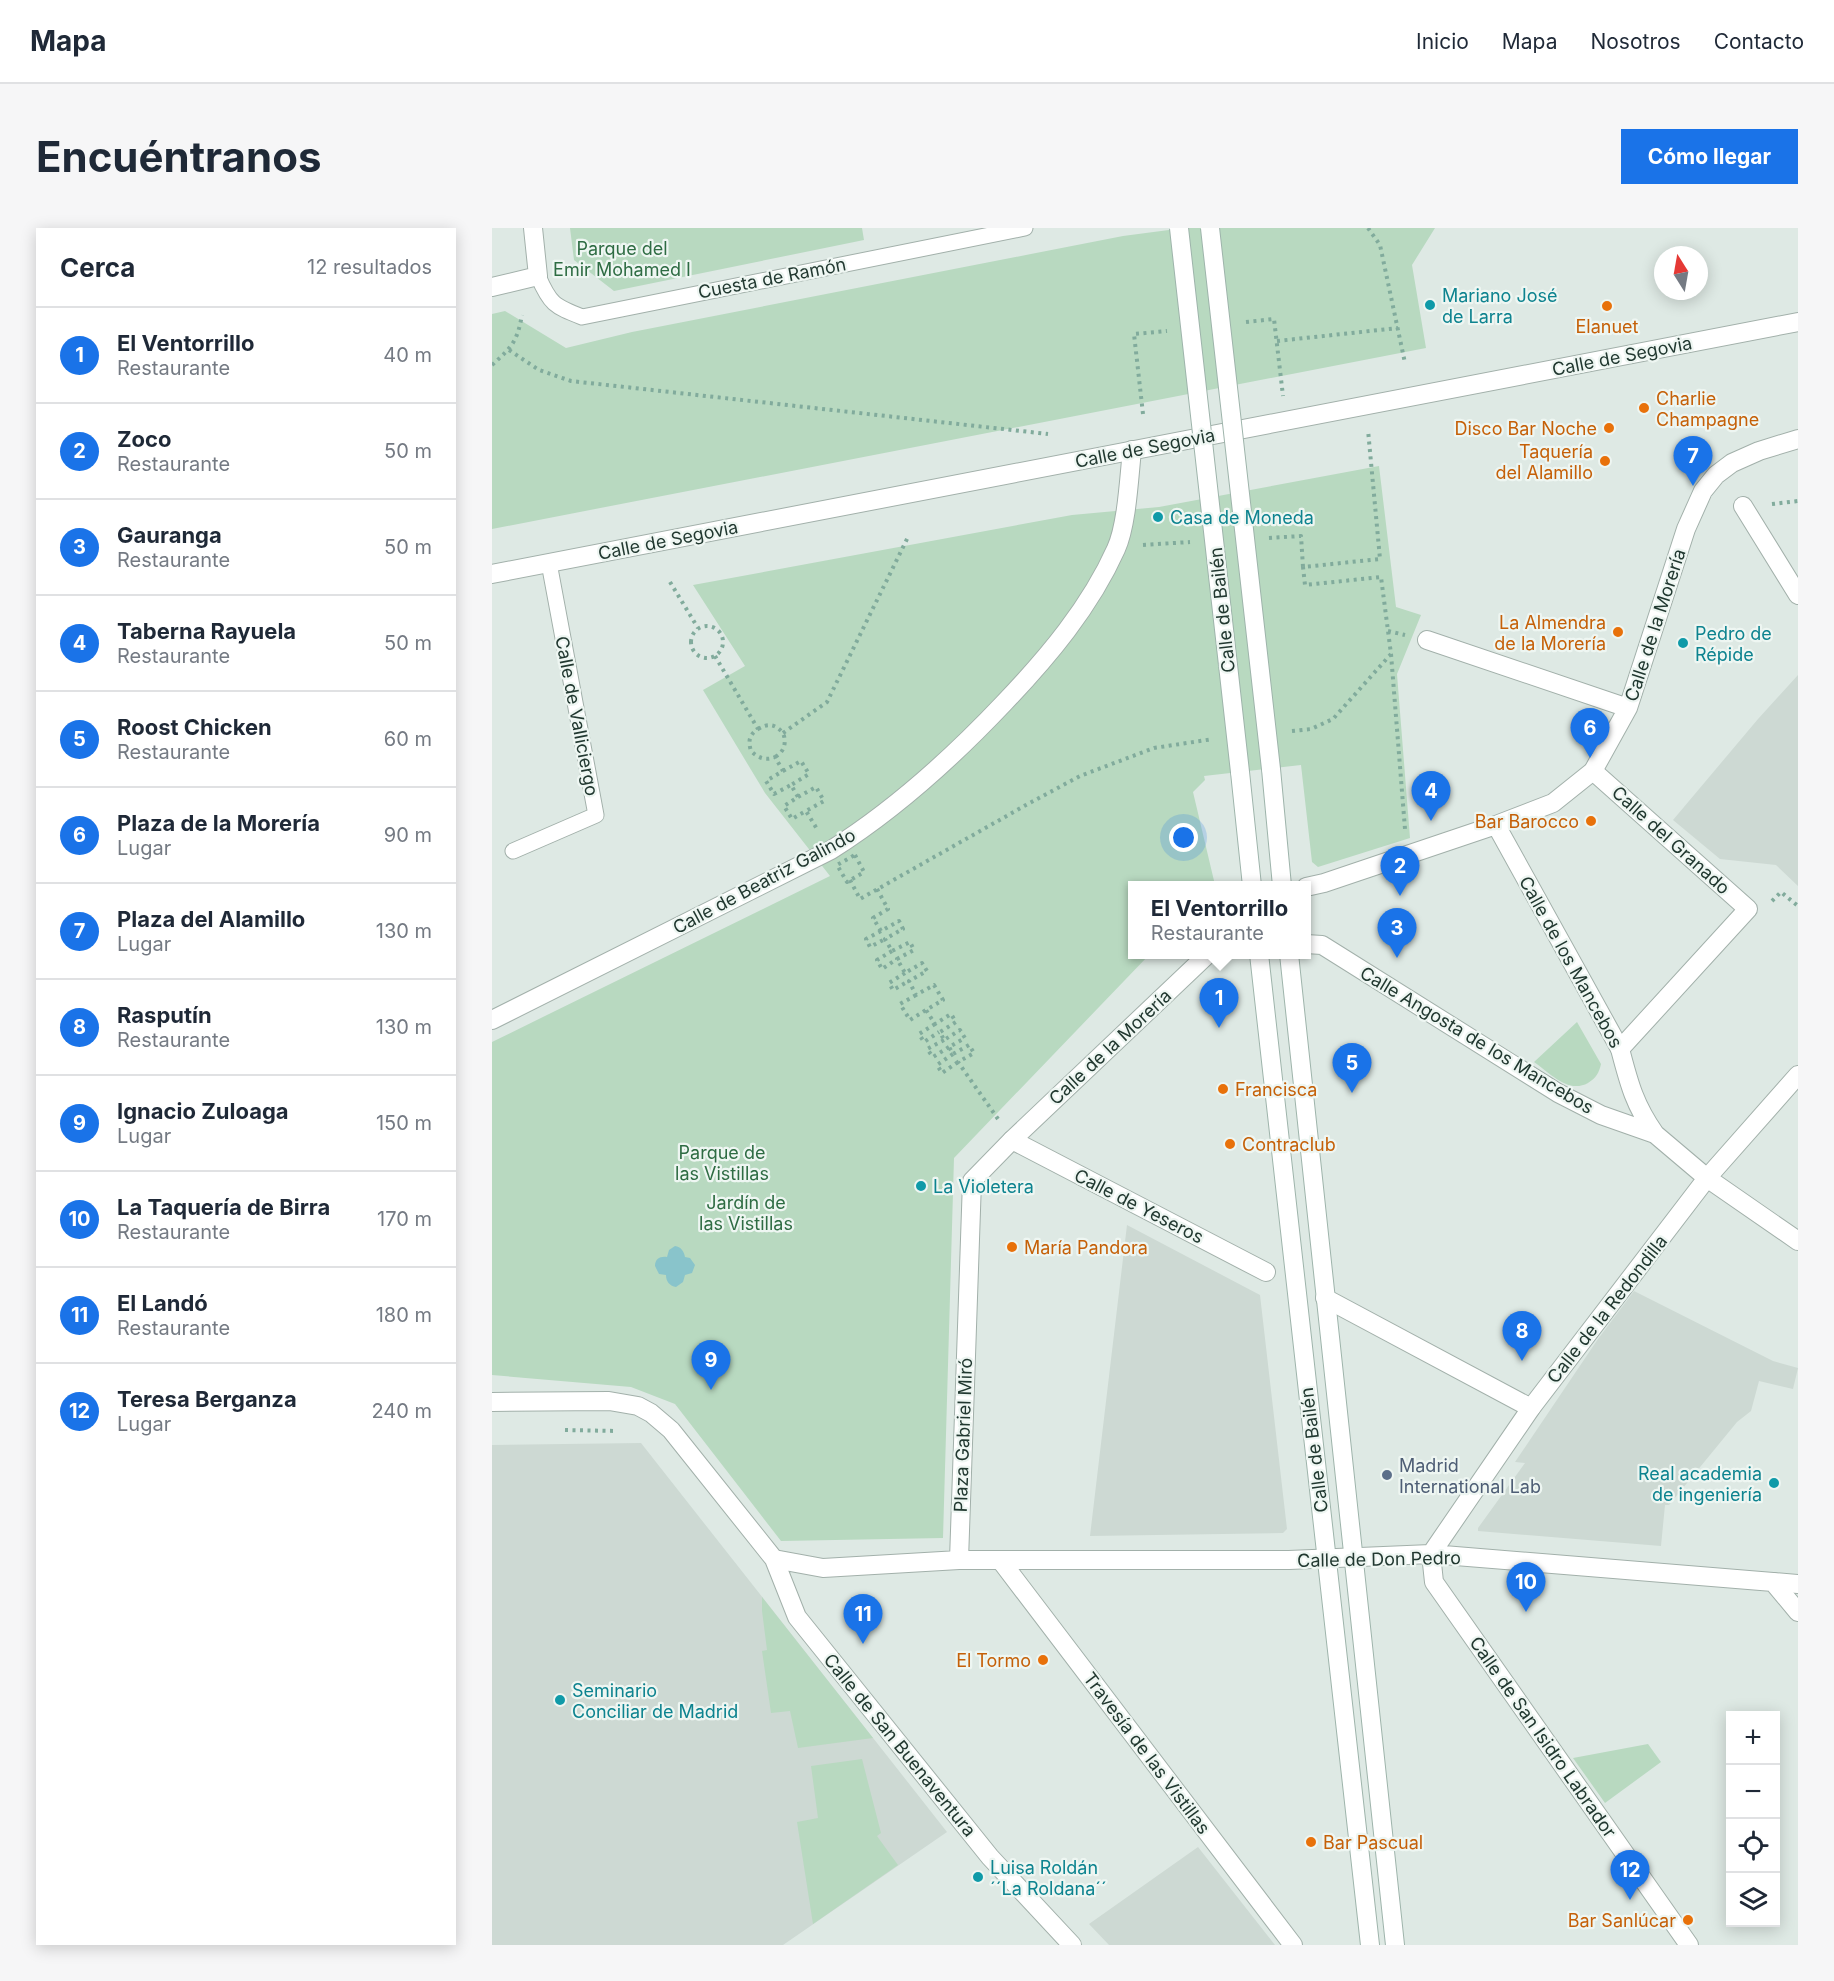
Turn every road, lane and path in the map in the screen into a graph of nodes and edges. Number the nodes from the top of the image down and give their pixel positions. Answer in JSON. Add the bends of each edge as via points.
{"nodes":[{"id":1,"x":533,"y":228,"type":"edge"},
{"id":2,"x":1025,"y":228,"type":"edge"},
{"id":3,"x":1179,"y":228,"type":"edge"},
{"id":4,"x":1210,"y":228,"type":"edge"},
{"id":5,"x":1368,"y":228,"type":"edge"},
{"id":6,"x":538,"y":276,"type":"junction"},
{"id":7,"x":492,"y":288,"type":"edge"},
{"id":8,"x":522,"y":315,"type":"dead end"},
{"id":9,"x":1798,"y":322,"type":"edge"},
{"id":10,"x":1398,"y":328,"type":"junction"},
{"id":11,"x":1277,"y":341,"type":"dead end"},
{"id":12,"x":509,"y":350,"type":"junction"},
{"id":13,"x":1405,"y":363,"type":"dead end"},
{"id":14,"x":492,"y":365,"type":"edge"},
{"id":15,"x":1366,"y":405,"type":"junction"},
{"id":16,"x":1048,"y":434,"type":"dead end"},
{"id":17,"x":1798,"y":439,"type":"edge"},
{"id":18,"x":1132,"y":450,"type":"junction"},
{"id":19,"x":1743,"y":506,"type":"dead end"},
{"id":20,"x":908,"y":537,"type":"dead end"},
{"id":21,"x":549,"y":563,"type":"junction"},
{"id":22,"x":492,"y":574,"type":"edge"},
{"id":23,"x":670,"y":582,"type":"dead end"},
{"id":24,"x":1798,"y":595,"type":"edge"},
{"id":25,"x":698,"y":628,"type":"junction"},
{"id":26,"x":1427,"y":640,"type":"dead end"},
{"id":27,"x":1391,"y":654,"type":"junction"},
{"id":28,"x":715,"y":656,"type":"junction"},
{"id":29,"x":1628,"y":708,"type":"junction"},
{"id":30,"x":758,"y":729,"type":"junction"},
{"id":31,"x":1288,"y":731,"type":"dead end"},
{"id":32,"x":783,"y":733,"type":"junction"},
{"id":33,"x":1218,"y":739,"type":"dead end"},
{"id":34,"x":775,"y":757,"type":"junction"},
{"id":35,"x":783,"y":771,"type":"junction"},
{"id":36,"x":1593,"y":771,"type":"junction"},
{"id":37,"x":792,"y":785,"type":"junction"},
{"id":38,"x":798,"y":797,"type":"junction"},
{"id":39,"x":806,"y":811,"type":"junction"},
{"id":40,"x":1496,"y":825,"type":"junction"},
{"id":41,"x":819,"y":832,"type":"dead end"},
{"id":42,"x":513,"y":851,"type":"dead end"},
{"id":43,"x":1407,"y":855,"type":"junction"},
{"id":44,"x":850,"y":880,"type":"dead end"},
{"id":45,"x":1252,"y":881,"type":"edge"},
{"id":46,"x":1282,"y":881,"type":"edge"},
{"id":47,"x":1311,"y":886,"type":"edge"},
{"id":48,"x":877,"y":889,"type":"junction"},
{"id":49,"x":1781,"y":892,"type":"dead end"},
{"id":50,"x":1798,"y":906,"type":"edge"},
{"id":51,"x":881,"y":931,"type":"junction"},
{"id":52,"x":885,"y":939,"type":"junction"},
{"id":53,"x":1311,"y":944,"type":"edge"},
{"id":54,"x":892,"y":951,"type":"junction"},
{"id":55,"x":1203,"y":959,"type":"edge"},
{"id":56,"x":1260,"y":959,"type":"edge"},
{"id":57,"x":1290,"y":959,"type":"edge"},
{"id":58,"x":897,"y":960,"type":"junction"},
{"id":59,"x":905,"y":973,"type":"junction"},
{"id":60,"x":909,"y":981,"type":"junction"},
{"id":61,"x":916,"y":995,"type":"junction"},
{"id":62,"x":926,"y":1010,"type":"junction"},
{"id":63,"x":492,"y":1020,"type":"edge"},
{"id":64,"x":935,"y":1024,"type":"junction"},
{"id":65,"x":940,"y":1032,"type":"junction"},
{"id":66,"x":944,"y":1040,"type":"junction"},
{"id":67,"x":949,"y":1047,"type":"junction"},
{"id":68,"x":1620,"y":1048,"type":"junction"},
{"id":69,"x":953,"y":1054,"type":"junction"},
{"id":70,"x":958,"y":1062,"type":"junction"},
{"id":71,"x":1798,"y":1075,"type":"edge"},
{"id":72,"x":1655,"y":1134,"type":"junction"},
{"id":73,"x":1012,"y":1140,"type":"junction"},
{"id":74,"x":1707,"y":1178,"type":"junction"},
{"id":75,"x":1798,"y":1241,"type":"edge"},
{"id":76,"x":1266,"y":1272,"type":"dead end"},
{"id":77,"x":1326,"y":1298,"type":"junction"},
{"id":78,"x":492,"y":1402,"type":"edge"},
{"id":79,"x":1531,"y":1408,"type":"junction"},
{"id":80,"x":561,"y":1430,"type":"dead end"},
{"id":81,"x":619,"y":1431,"type":"dead end"},
{"id":82,"x":1431,"y":1554,"type":"junction"},
{"id":83,"x":1354,"y":1556,"type":"junction"},
{"id":84,"x":1327,"y":1558,"type":"junction"},
{"id":85,"x":774,"y":1559,"type":"junction"},
{"id":86,"x":959,"y":1560,"type":"junction"},
{"id":87,"x":1001,"y":1561,"type":"junction"},
{"id":88,"x":1773,"y":1582,"type":"junction"},
{"id":89,"x":1798,"y":1584,"type":"edge"},
{"id":90,"x":1798,"y":1612,"type":"edge"},
{"id":91,"x":1067,"y":1944,"type":"edge"},
{"id":92,"x":1293,"y":1945,"type":"edge"},
{"id":93,"x":1370,"y":1945,"type":"edge"},
{"id":94,"x":1395,"y":1945,"type":"edge"},
{"id":95,"x":1689,"y":1945,"type":"edge"}],
"edges":[{"from":1,"to":6,"type":"street"},
{"from":2,"to":6,"type":"lane","name":"Cuesta de Ramón","via":[[582,317],[558,308]]},
{"from":3,"to":45,"type":"street","name":"Calle de Bailén","bridge":true},
{"from":4,"to":46,"type":"street","name":"Calle de Bailén","bridge":true},
{"from":5,"to":10,"type":"path","via":[[1380,245]]},
{"from":6,"to":7,"type":"street"},
{"from":8,"to":12,"type":"path"},
{"from":9,"to":15,"type":"street","name":"Calle de Segovia"},
{"from":10,"to":11,"type":"path"},
{"from":10,"to":13,"type":"path"},
{"from":12,"to":14,"type":"path"},
{"from":12,"to":16,"type":"path","via":[[539,370],[571,381]]},
{"from":15,"to":18,"type":"street","name":"Calle de Segovia"},
{"from":15,"to":27,"type":"path","via":[[1380,559],[1303,567],[1305,585],[1381,577]]},
{"from":17,"to":29,"type":"street","name":"Calle de la Morería","via":[[1732,463],[1703,491],[1693,509]]},
{"from":18,"to":21,"type":"street","name":"Calle de Segovia"},
{"from":18,"to":63,"type":"street","name":"Calle de Beatriz Galindo","via":[[1117,547],[1096,585],[1039,666],[959,750],[876,819],[831,850]]},
{"from":19,"to":24,"type":"street"},
{"from":20,"to":32,"type":"path","via":[[827,702]]},
{"from":21,"to":22,"type":"street","name":"Calle de Segovia"},
{"from":21,"to":42,"type":"lane","name":"Calle de Valliciergo","via":[[596,815]]},
{"from":23,"to":25,"type":"path"},
{"from":25,"to":28,"type":"path","via":[[691,641],[694,651],[702,658]]},
{"from":25,"to":28,"type":"path","via":[[710,626],[723,634],[724,645]]},
{"from":26,"to":29,"type":"street"},
{"from":27,"to":31,"type":"path","via":[[1333,719],[1311,729]]},
{"from":27,"to":43,"type":"path"},
{"from":28,"to":30,"type":"path"},
{"from":29,"to":36,"type":"street","name":"Calle de la Morería"},
{"from":30,"to":32,"type":"path","via":[[772,725]]},
{"from":30,"to":34,"type":"path","via":[[749,738],[751,751],[761,758]]},
{"from":32,"to":34,"type":"path","via":[[784,749]]},
{"from":33,"to":48,"type":"path","via":[[1154,748],[1080,776]]},
{"from":34,"to":35,"type":"path"},
{"from":35,"to":37,"type":"path","via":[[766,781],[774,794]]},
{"from":35,"to":37,"type":"path","via":[[801,761],[809,774]]},
{"from":36,"to":40,"type":"street","name":"Calle de la Morería","via":[[1553,803]]},
{"from":36,"to":68,"type":"street","name":"Calle del Granado","via":[[1748,909]]},
{"from":37,"to":38,"type":"path"},
{"from":38,"to":39,"type":"path","via":[[784,806],[792,819]]},
{"from":38,"to":39,"type":"path","via":[[816,787],[824,801]]},
{"from":39,"to":41,"type":"path"},
{"from":40,"to":43,"type":"street","name":"Calle de la Morería"},
{"from":40,"to":68,"type":"street","name":"Calle de los Mancebos"},
{"from":43,"to":47,"type":"street","name":"Calle de la Morería"},
{"from":44,"to":48,"type":"path","via":[[860,899]]},
{"from":48,"to":51,"type":"path","via":[[888,909],[873,918]]},
{"from":49,"to":50,"type":"path"},
{"from":51,"to":52,"type":"path","via":[[866,939],[870,947]]},
{"from":51,"to":52,"type":"path","via":[[899,921],[903,929]]},
{"from":52,"to":54,"type":"path"},
{"from":53,"to":72,"type":"street","name":"Calle Angosta de los Mancebos","via":[[1322,945],[1558,1094]]},
{"from":54,"to":58,"type":"path","via":[[878,960],[882,969]]},
{"from":54,"to":58,"type":"path","via":[[910,942],[914,950]]},
{"from":55,"to":73,"type":"street","name":"Calle de la Morería"},
{"from":56,"to":84,"type":"street","name":"Calle de Bailén"},
{"from":57,"to":77,"type":"street","name":"Calle de Bailén"},
{"from":58,"to":59,"type":"path"},
{"from":59,"to":60,"type":"path","via":[[889,983],[893,990]]},
{"from":59,"to":60,"type":"path","via":[[922,963],[927,971]]},
{"from":60,"to":61,"type":"path"},
{"from":61,"to":62,"type":"path","via":[[900,1004],[910,1020]]},
{"from":61,"to":62,"type":"path","via":[[934,985],[943,1000]]},
{"from":62,"to":64,"type":"path"},
{"from":64,"to":65,"type":"path","via":[[951,1014],[956,1022]]},
{"from":64,"to":65,"type":"path","via":[[919,1034],[924,1042]]},
{"from":65,"to":66,"type":"path"},
{"from":66,"to":67,"type":"path","via":[[960,1030],[965,1038]]},
{"from":66,"to":67,"type":"path","via":[[927,1049],[933,1057]]},
{"from":67,"to":69,"type":"path"},
{"from":68,"to":72,"type":"street","name":"Calle de los Mancebos","via":[[1630,1090]]},
{"from":69,"to":70,"type":"path","via":[[969,1045],[974,1053]]},
{"from":69,"to":70,"type":"path","via":[[937,1065],[942,1073]]},
{"from":70,"to":73,"type":"path"},
{"from":71,"to":74,"type":"street","name":"Calle de la Redondilla"},
{"from":72,"to":74,"type":"street","name":"Calle Angosta de los Mancebos"},
{"from":73,"to":76,"type":"street","name":"Calle de Yeseros"},
{"from":73,"to":86,"type":"street","name":"Plaza Gabriel Miró","via":[[972,1181]]},
{"from":74,"to":75,"type":"street"},
{"from":74,"to":79,"type":"street","name":"Calle de la Redondilla"},
{"from":77,"to":79,"type":"street"},
{"from":77,"to":83,"type":"street","name":"Calle de Bailén"},
{"from":78,"to":85,"type":"street","via":[[609,1401],[651,1413],[671,1430]]},
{"from":79,"to":82,"type":"street","name":"Calle de la Redondilla"},
{"from":80,"to":81,"type":"path"},
{"from":82,"to":83,"type":"street","name":"Calle de Don Pedro"},
{"from":82,"to":88,"type":"street","name":"Calle de Don Pedro"},
{"from":82,"to":95,"type":"street","name":"Calle de San Isidro Labrador","via":[[1434,1581]]},
{"from":83,"to":84,"type":"street","name":"Calle de Don Pedro"},
{"from":83,"to":94,"type":"street","name":"Calle de Bailén"},
{"from":84,"to":87,"type":"street","name":"Calle de Don Pedro"},
{"from":84,"to":93,"type":"street","name":"Calle de Bailén"},
{"from":85,"to":86,"type":"street","via":[[823,1568]]},
{"from":85,"to":91,"type":"street","name":"Calle de San Buenaventura","via":[[797,1617],[990,1857]]},
{"from":86,"to":87,"type":"street","name":"Calle de Don Pedro"},
{"from":87,"to":92,"type":"street","name":"Travesía de las Vistillas"},
{"from":88,"to":89,"type":"street","name":"Calle de Don Pedro"},
{"from":88,"to":90,"type":"street"}]}
